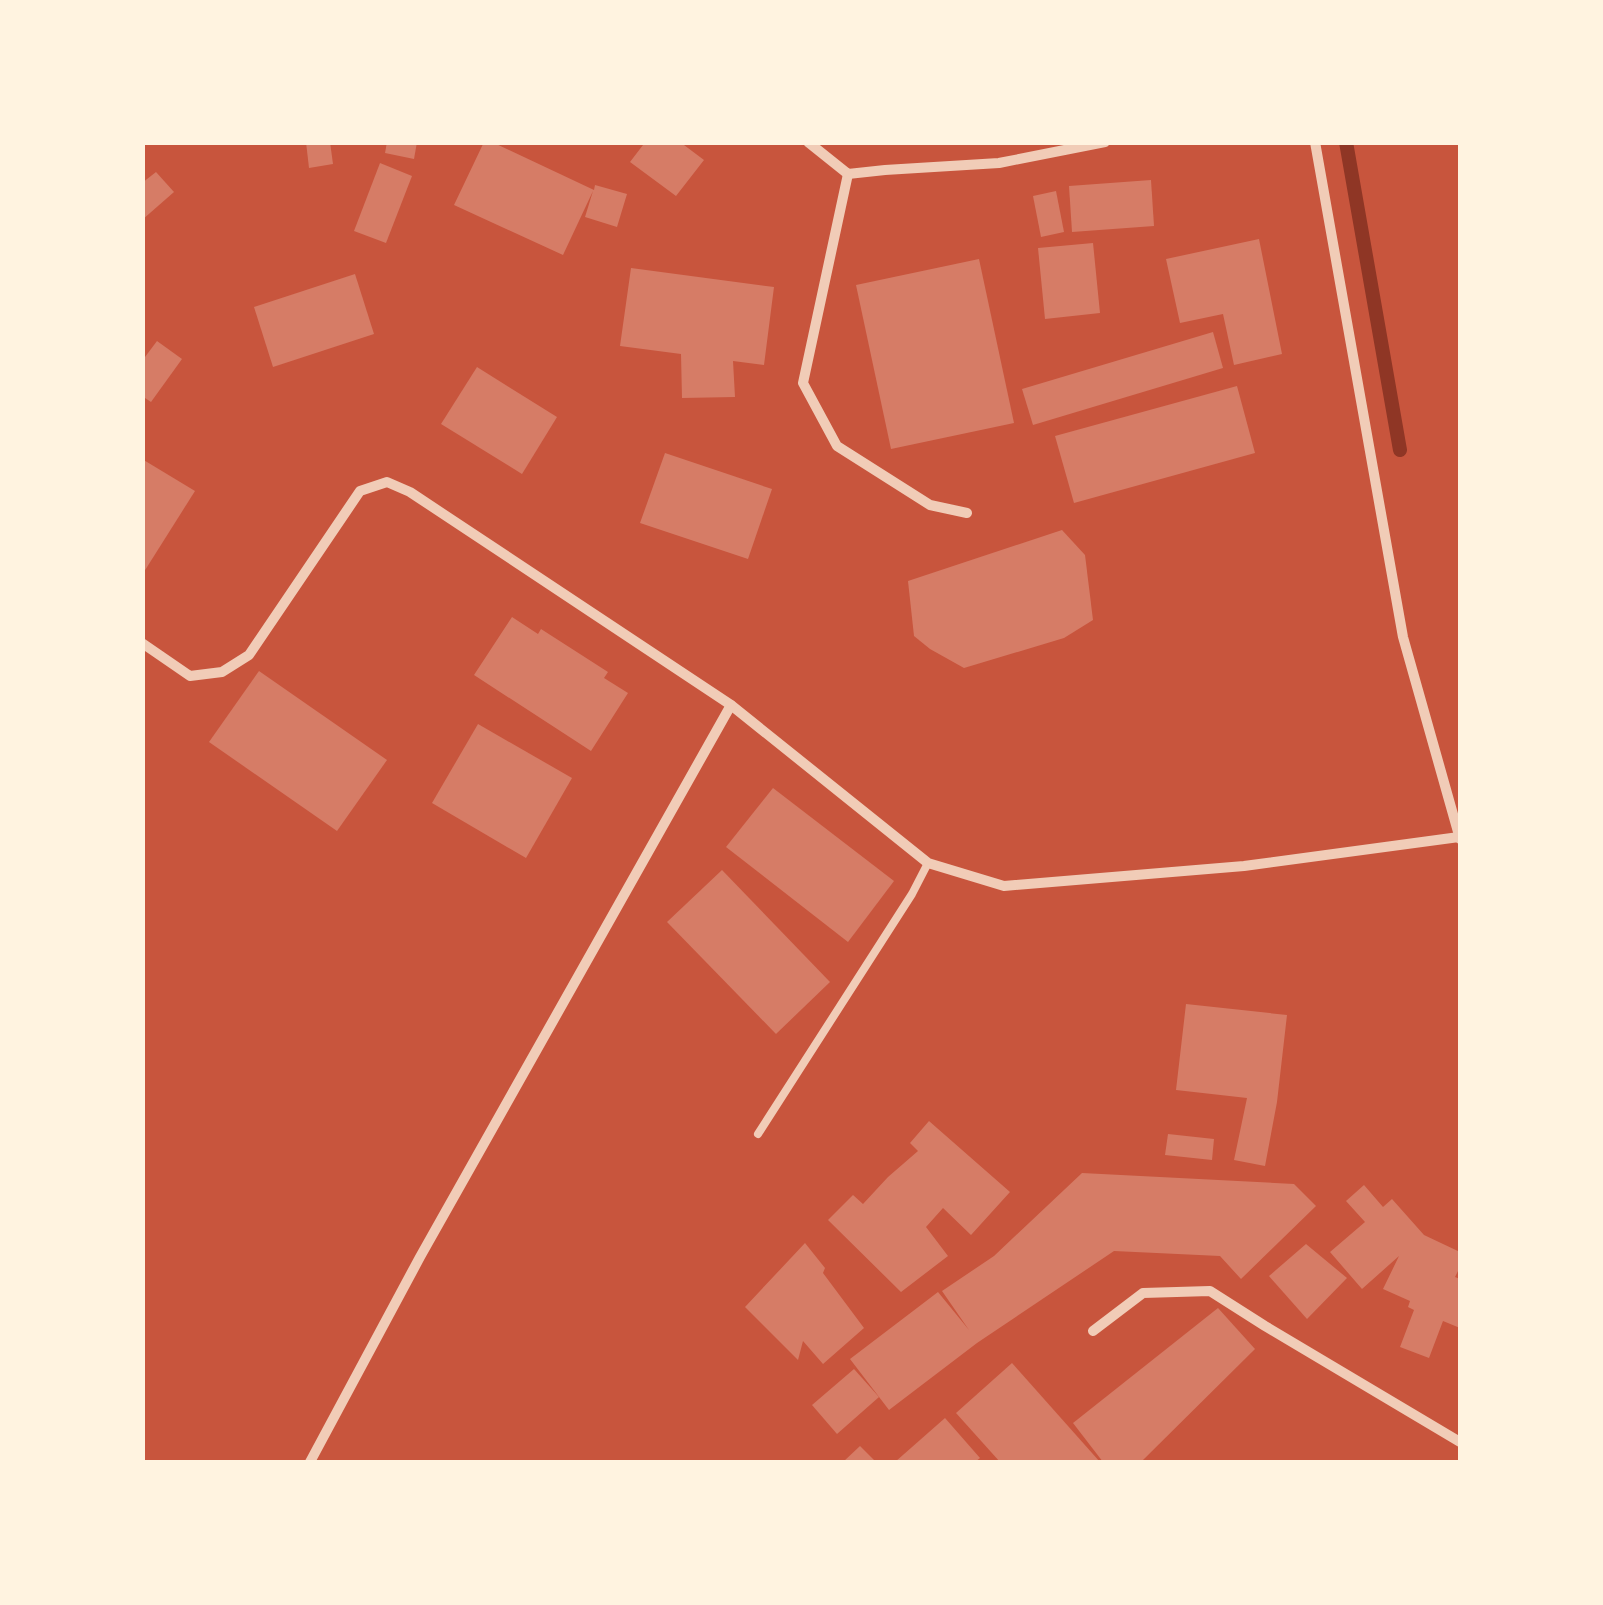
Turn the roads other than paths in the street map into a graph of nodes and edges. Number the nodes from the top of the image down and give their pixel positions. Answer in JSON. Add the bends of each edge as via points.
{"nodes":[{"id":1,"x":808,"y":142,"type":"edge"},
{"id":2,"x":1105,"y":142,"type":"edge"},
{"id":3,"x":1315,"y":142,"type":"edge"},
{"id":4,"x":848,"y":174,"type":"junction"},
{"id":5,"x":967,"y":513,"type":"dead end"},
{"id":6,"x":142,"y":643,"type":"edge"},
{"id":7,"x":731,"y":704,"type":"junction"},
{"id":8,"x":1460,"y":839,"type":"edge"},
{"id":9,"x":928,"y":863,"type":"junction"},
{"id":10,"x":758,"y":1134,"type":"dead end"},
{"id":11,"x":1093,"y":1332,"type":"dead end"},
{"id":12,"x":1460,"y":1442,"type":"edge"},
{"id":13,"x":310,"y":1462,"type":"edge"}],
"edges":[{"from":1,"to":4,"type":"street"},
{"from":2,"to":4,"type":"street","via":[[999,163]]},
{"from":3,"to":8,"type":"street","via":[[1403,637]]},
{"from":4,"to":5,"type":"street","via":[[803,383],[837,446],[930,505]]},
{"from":6,"to":7,"type":"street","via":[[190,676],[222,672],[248,655],[360,491],[387,482]]},
{"from":7,"to":9,"type":"street"},
{"from":7,"to":13,"type":"street"},
{"from":8,"to":9,"type":"street","via":[[1004,886]]},
{"from":9,"to":10,"type":"lane"},
{"from":11,"to":12,"type":"street","via":[[1143,1293],[1210,1291]]}]}
